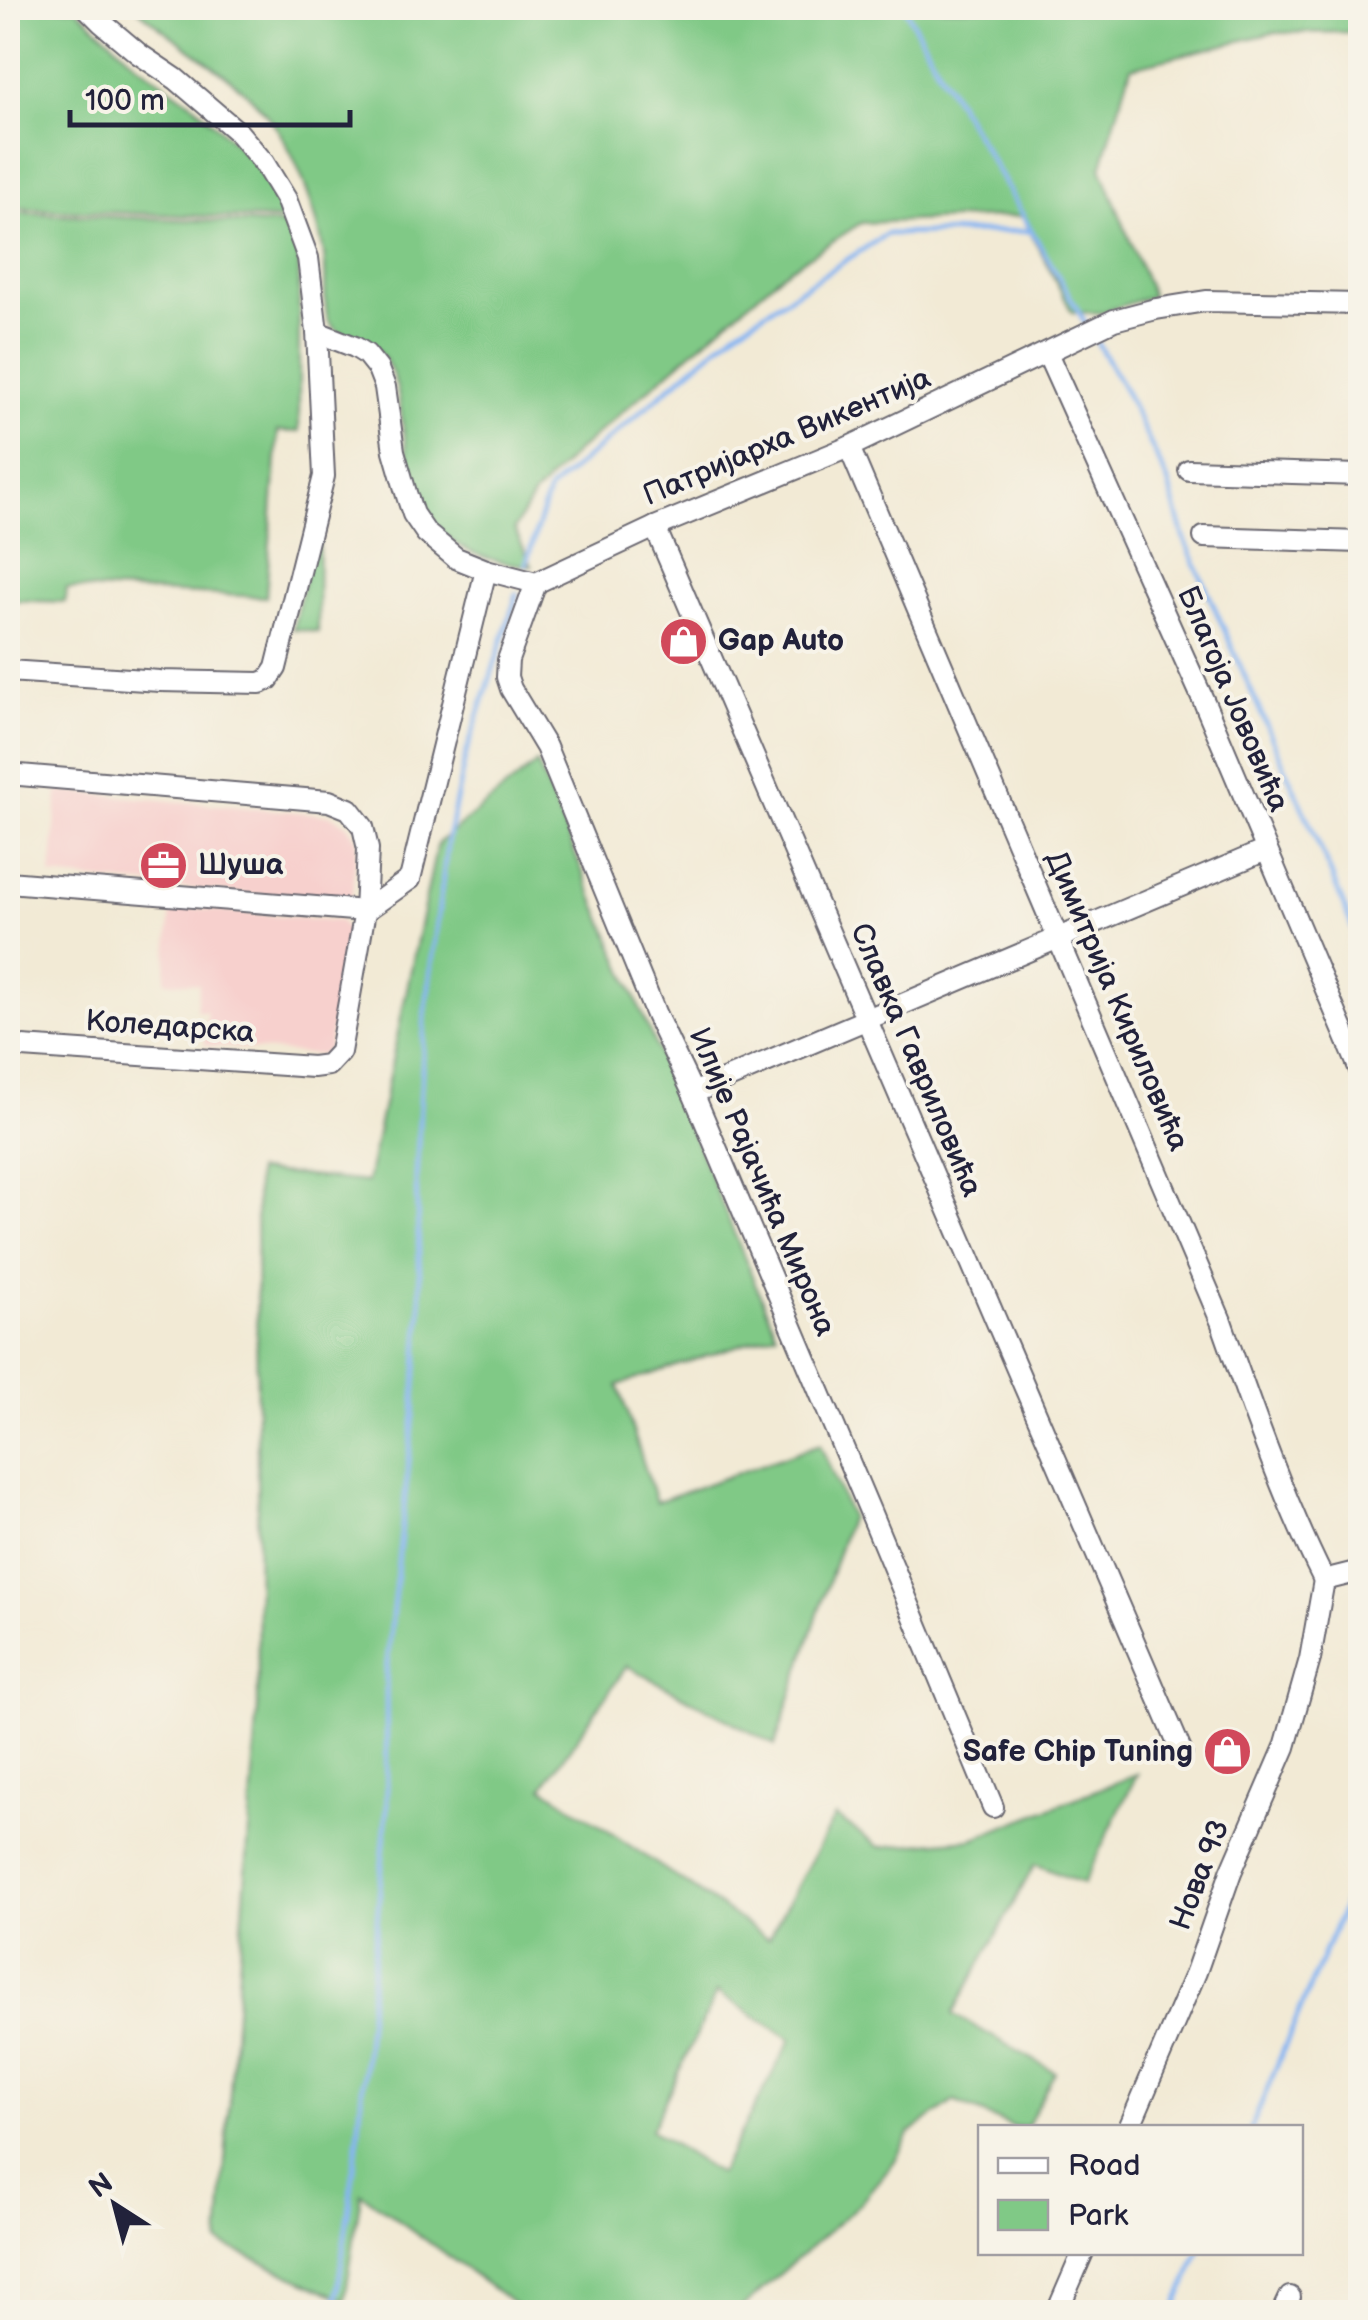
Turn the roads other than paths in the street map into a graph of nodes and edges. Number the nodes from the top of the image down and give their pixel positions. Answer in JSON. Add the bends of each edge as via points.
{"nodes":[{"id":1,"x":87,"y":8,"type":"edge"},
{"id":2,"x":1360,"y":304,"type":"edge"},
{"id":3,"x":317,"y":332,"type":"junction"},
{"id":4,"x":1048,"y":353,"type":"junction"},
{"id":5,"x":849,"y":447,"type":"junction"},
{"id":6,"x":1189,"y":470,"type":"dead end"},
{"id":7,"x":1360,"y":475,"type":"edge"},
{"id":8,"x":655,"y":526,"type":"junction"},
{"id":9,"x":1204,"y":537,"type":"dead end"},
{"id":10,"x":1360,"y":542,"type":"edge"},
{"id":11,"x":486,"y":570,"type":"junction"},
{"id":12,"x":536,"y":583,"type":"junction"},
{"id":13,"x":8,"y":671,"type":"edge"},
{"id":14,"x":8,"y":774,"type":"edge"},
{"id":15,"x":1266,"y":850,"type":"junction"},
{"id":16,"x":367,"y":872,"type":"junction"},
{"id":17,"x":410,"y":879,"type":"junction"},
{"id":18,"x":8,"y":882,"type":"edge"},
{"id":19,"x":365,"y":911,"type":"junction"},
{"id":20,"x":1058,"y":938,"type":"junction"},
{"id":21,"x":866,"y":1020,"type":"junction"},
{"id":22,"x":8,"y":1046,"type":"edge"},
{"id":23,"x":1360,"y":1070,"type":"edge"},
{"id":24,"x":693,"y":1093,"type":"junction"},
{"id":25,"x":1360,"y":1571,"type":"edge"},
{"id":26,"x":1324,"y":1580,"type":"junction"},
{"id":27,"x":1182,"y":1754,"type":"dead end"},
{"id":28,"x":993,"y":1807,"type":"dead end"},
{"id":29,"x":1129,"y":2125,"type":"edge"},
{"id":30,"x":1082,"y":2255,"type":"edge"},
{"id":31,"x":1056,"y":2312,"type":"edge"}],
"edges":[{"from":1,"to":3,"type":"street","via":[[238,132],[264,163],[308,258]]},
{"from":2,"to":4,"type":"street","name":"Патријарха Викентија","via":[[1206,302],[1156,309],[1114,320]]},
{"from":3,"to":11,"type":"street","via":[[355,347],[378,369],[413,514],[441,547]]},
{"from":3,"to":13,"type":"street","via":[[324,476],[268,680]]},
{"from":4,"to":5,"type":"street","name":"Патријарха Викентија"},
{"from":4,"to":15,"type":"street","name":"Благоја Јововића"},
{"from":5,"to":8,"type":"street","name":"Патријарха Викентија"},
{"from":5,"to":20,"type":"street","name":"Димитрија Кириловића"},
{"from":6,"to":7,"type":"street"},
{"from":8,"to":12,"type":"street","name":"Патријарха Викентија"},
{"from":8,"to":21,"type":"street","name":"Славка Гавриловића"},
{"from":9,"to":10,"type":"street"},
{"from":11,"to":12,"type":"street"},
{"from":11,"to":17,"type":"street"},
{"from":12,"to":24,"type":"street","name":"Илије Рајачића Мирона","via":[[506,677],[546,747]]},
{"from":14,"to":16,"type":"street","via":[[329,801],[349,809],[363,827]]},
{"from":15,"to":20,"type":"street"},
{"from":15,"to":23,"type":"street","name":"Благоја Јововића"},
{"from":16,"to":17,"type":"street","via":[[392,882]]},
{"from":16,"to":19,"type":"street"},
{"from":17,"to":19,"type":"street"},
{"from":18,"to":19,"type":"street"},
{"from":19,"to":22,"type":"street","name":"Коледарска","via":[[340,1052],[328,1065]]},
{"from":20,"to":21,"type":"street"},
{"from":20,"to":26,"type":"street","name":"Димитрија Кириловића"},
{"from":21,"to":24,"type":"street"},
{"from":21,"to":27,"type":"street","name":"Славка Гавриловића"},
{"from":24,"to":28,"type":"street","name":"Илије Рајачића Мирона"},
{"from":25,"to":26,"type":"street"},
{"from":26,"to":29,"type":"street","name":"Нова 93","via":[[1285,1747]]},
{"from":30,"to":31,"type":"street"}]}
